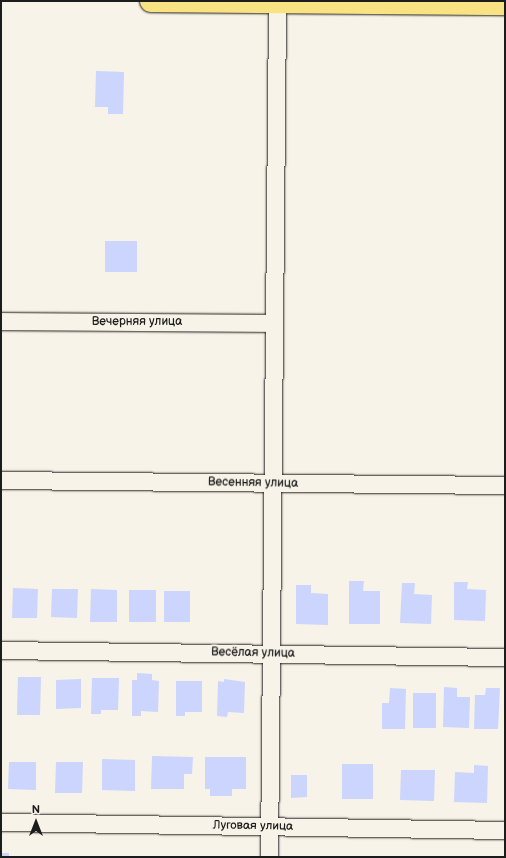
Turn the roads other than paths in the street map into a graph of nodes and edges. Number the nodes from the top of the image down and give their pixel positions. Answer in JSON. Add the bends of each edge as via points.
{"nodes":[{"id":1,"x":151,"y":1,"type":"edge"},
{"id":2,"x":277,"y":2,"type":"edge"},
{"id":3,"x":505,"y":4,"type":"edge"},
{"id":4,"x":1,"y":321,"type":"edge"},
{"id":5,"x":274,"y":324,"type":"junction"},
{"id":6,"x":1,"y":480,"type":"edge"},
{"id":7,"x":272,"y":484,"type":"junction"},
{"id":8,"x":505,"y":485,"type":"edge"},
{"id":9,"x":1,"y":650,"type":"edge"},
{"id":10,"x":271,"y":654,"type":"junction"},
{"id":11,"x":505,"y":657,"type":"edge"},
{"id":12,"x":1,"y":822,"type":"edge"},
{"id":13,"x":269,"y":826,"type":"junction"},
{"id":14,"x":505,"y":830,"type":"edge"},
{"id":15,"x":269,"y":857,"type":"edge"}],
"edges":[{"from":1,"to":2,"type":"main road"},
{"from":2,"to":3,"type":"main road"},
{"from":2,"to":5,"type":"street"},
{"from":4,"to":5,"type":"street","name":"Вечерняя улица"},
{"from":5,"to":7,"type":"street"},
{"from":6,"to":7,"type":"street","name":"Весенняя улица"},
{"from":7,"to":8,"type":"street","name":"Весенняя улица"},
{"from":7,"to":10,"type":"street"},
{"from":9,"to":10,"type":"street","name":"Весёлая улица"},
{"from":10,"to":11,"type":"street","name":"Весёлая улица"},
{"from":10,"to":13,"type":"street"},
{"from":12,"to":13,"type":"street","name":"Луговая улица"},
{"from":13,"to":14,"type":"street","name":"Луговая улица"},
{"from":13,"to":15,"type":"street"}]}
